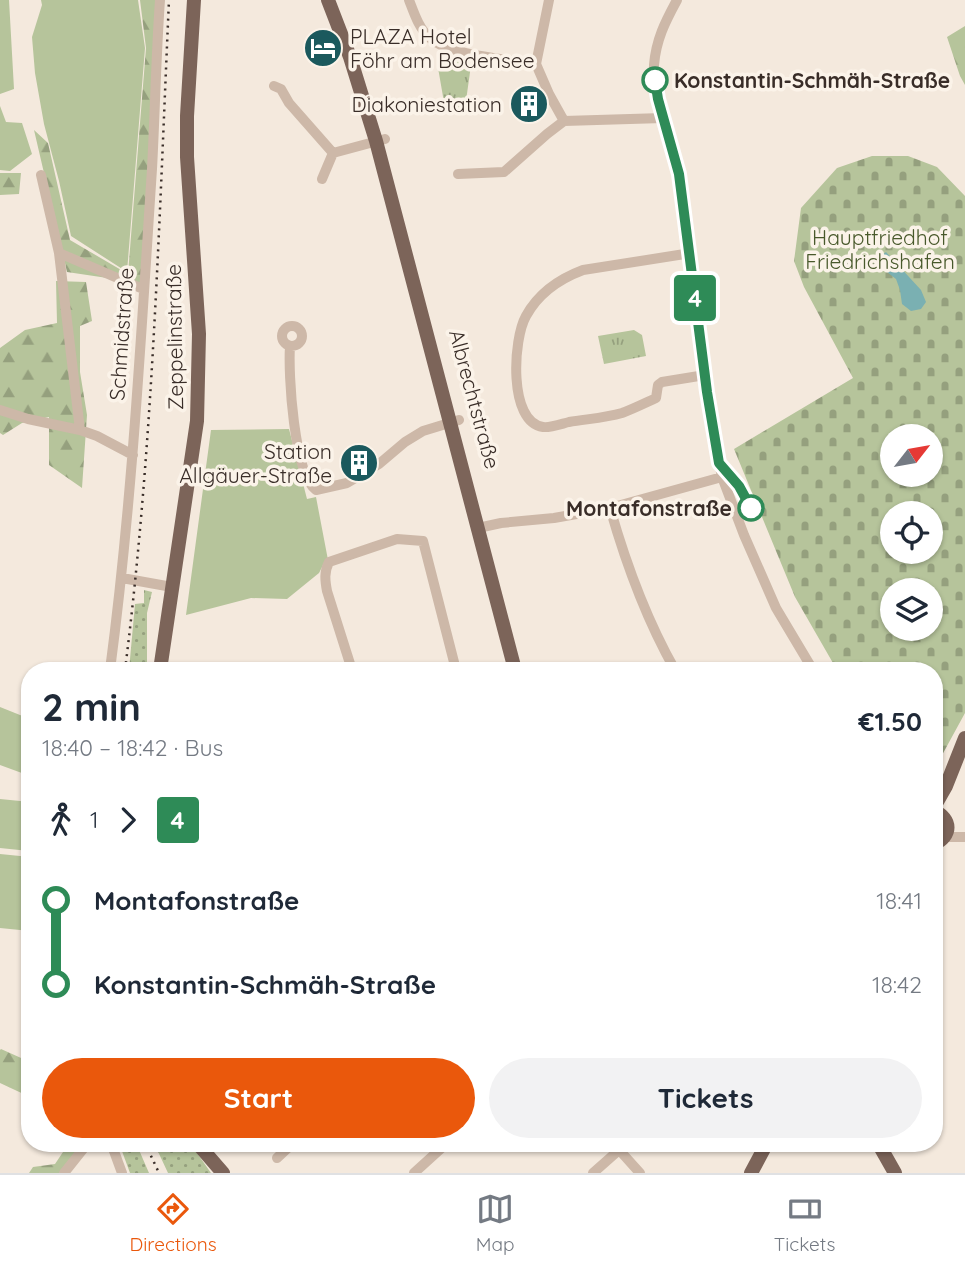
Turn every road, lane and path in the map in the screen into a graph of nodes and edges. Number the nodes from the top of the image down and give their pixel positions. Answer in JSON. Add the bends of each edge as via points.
{"nodes":[{"id":1,"x":160,"y":0,"type":"edge"},
{"id":2,"x":194,"y":0,"type":"edge"},
{"id":3,"x":328,"y":0,"type":"edge"},
{"id":4,"x":338,"y":0,"type":"edge"},
{"id":5,"x":409,"y":0,"type":"edge"},
{"id":6,"x":549,"y":0,"type":"edge"},
{"id":7,"x":677,"y":0,"type":"edge"},
{"id":8,"x":536,"y":64,"type":"junction"},
{"id":9,"x":274,"y":86,"type":"dead end"},
{"id":10,"x":663,"y":118,"type":"junction"},
{"id":11,"x":564,"y":121,"type":"junction"},
{"id":12,"x":380,"y":140,"type":"junction"},
{"id":13,"x":333,"y":153,"type":"junction"},
{"id":14,"x":458,"y":174,"type":"dead end"},
{"id":15,"x":41,"y":175,"type":"dead end"},
{"id":16,"x":322,"y":180,"type":"dead end"},
{"id":17,"x":59,"y":253,"type":"junction"},
{"id":18,"x":691,"y":253,"type":"junction"},
{"id":19,"x":143,"y":289,"type":"junction"},
{"id":20,"x":290,"y":346,"type":"dead end"},
{"id":21,"x":705,"y":375,"type":"junction"},
{"id":22,"x":0,"y":410,"type":"edge"},
{"id":23,"x":455,"y":421,"type":"junction"},
{"id":24,"x":80,"y":430,"type":"junction"},
{"id":25,"x":133,"y":455,"type":"junction"},
{"id":26,"x":722,"y":477,"type":"junction"},
{"id":27,"x":610,"y":508,"type":"junction"},
{"id":28,"x":483,"y":527,"type":"junction"},
{"id":29,"x":122,"y":578,"type":"junction"},
{"id":30,"x":172,"y":587,"type":"junction"},
{"id":31,"x":111,"y":662,"type":"edge"},
{"id":32,"x":161,"y":662,"type":"edge"},
{"id":33,"x":350,"y":662,"type":"edge"},
{"id":34,"x":454,"y":662,"type":"edge"},
{"id":35,"x":513,"y":662,"type":"edge"},
{"id":36,"x":521,"y":662,"type":"edge"},
{"id":37,"x":671,"y":662,"type":"edge"},
{"id":38,"x":808,"y":662,"type":"edge"},
{"id":39,"x":965,"y":738,"type":"edge"},
{"id":40,"x":943,"y":813,"type":"edge"},
{"id":41,"x":943,"y":824,"type":"edge"},
{"id":42,"x":965,"y":834,"type":"edge"},
{"id":43,"x":81,"y":1152,"type":"edge"},
{"id":44,"x":114,"y":1152,"type":"edge"},
{"id":45,"x":205,"y":1152,"type":"edge"},
{"id":46,"x":283,"y":1152,"type":"edge"},
{"id":47,"x":437,"y":1152,"type":"edge"},
{"id":48,"x":611,"y":1152,"type":"edge"},
{"id":49,"x":621,"y":1152,"type":"edge"},
{"id":50,"x":762,"y":1152,"type":"edge"},
{"id":51,"x":883,"y":1152,"type":"edge"},
{"id":52,"x":893,"y":1152,"type":"edge"},
{"id":53,"x":277,"y":1158,"type":"dead end"},
{"id":54,"x":64,"y":1173,"type":"edge"},
{"id":55,"x":121,"y":1173,"type":"edge"},
{"id":56,"x":223,"y":1173,"type":"edge"},
{"id":57,"x":414,"y":1173,"type":"edge"},
{"id":58,"x":593,"y":1173,"type":"edge"},
{"id":59,"x":640,"y":1173,"type":"edge"},
{"id":60,"x":751,"y":1173,"type":"edge"},
{"id":61,"x":895,"y":1173,"type":"edge"},
{"id":62,"x":904,"y":1173,"type":"edge"}],
"edges":[{"from":1,"to":19,"type":"street","name":"Schmidstraße"},
{"from":2,"to":30,"type":"main road","name":"Zeppelinstraße","via":[[187,157],[199,334],[197,421]]},
{"from":3,"to":12,"type":"main road","name":"Albrechtstraße"},
{"from":4,"to":12,"type":"main road","name":"Albrechtstraße","via":[[360,56]]},
{"from":5,"to":8,"type":"street","via":[[430,38],[448,49]]},
{"from":6,"to":8,"type":"street"},
{"from":7,"to":10,"type":"street","via":[[660,32],[654,64]]},
{"from":8,"to":11,"type":"street"},
{"from":9,"to":13,"type":"street"},
{"from":10,"to":11,"type":"street"},
{"from":10,"to":18,"type":"street","via":[[679,174]]},
{"from":11,"to":14,"type":"street","via":[[505,172]]},
{"from":12,"to":13,"type":"street"},
{"from":12,"to":23,"type":"main road","name":"Albrechtstraße"},
{"from":13,"to":16,"type":"street"},
{"from":15,"to":17,"type":"street"},
{"from":17,"to":19,"type":"street"},
{"from":17,"to":24,"type":"street"},
{"from":18,"to":21,"type":"street"},
{"from":18,"to":21,"type":"street","via":[[583,270],[549,289],[524,319],[516,346],[516,376],[522,409],[531,422],[544,427],[621,413],[656,398],[662,382]]},
{"from":19,"to":25,"type":"street","name":"Schmidstraße"},
{"from":20,"to":23,"type":"street","via":[[297,440],[310,485],[316,490],[347,483],[423,431]]},
{"from":21,"to":26,"type":"street"},
{"from":22,"to":24,"type":"street"},
{"from":23,"to":28,"type":"main road","name":"Albrechtstraße"},
{"from":24,"to":25,"type":"street"},
{"from":25,"to":29,"type":"street","name":"Schmidstraße"},
{"from":26,"to":27,"type":"street"},
{"from":26,"to":38,"type":"street","via":[[776,608]]},
{"from":27,"to":28,"type":"street"},
{"from":27,"to":37,"type":"street","via":[[639,596]]},
{"from":28,"to":35,"type":"main road","name":"Albrechtstraße"},
{"from":28,"to":36,"type":"main road","name":"Albrechtstraße"},
{"from":29,"to":30,"type":"street"},
{"from":29,"to":31,"type":"street","name":"Schmidstraße"},
{"from":30,"to":32,"type":"main road","name":"Zeppelinstraße"},
{"from":33,"to":34,"type":"street","via":[[324,579],[326,569],[329,562],[397,539],[423,541]]},
{"from":39,"to":40,"type":"main road","via":[[946,786]]},
{"from":41,"to":42,"type":"street"},
{"from":43,"to":54,"type":"street"},
{"from":44,"to":55,"type":"street"},
{"from":45,"to":56,"type":"main road"},
{"from":46,"to":53,"type":"street"},
{"from":47,"to":57,"type":"street"},
{"from":48,"to":58,"type":"street"},
{"from":49,"to":59,"type":"street"},
{"from":50,"to":60,"type":"main road"},
{"from":51,"to":61,"type":"main road"},
{"from":52,"to":62,"type":"main road"}]}
